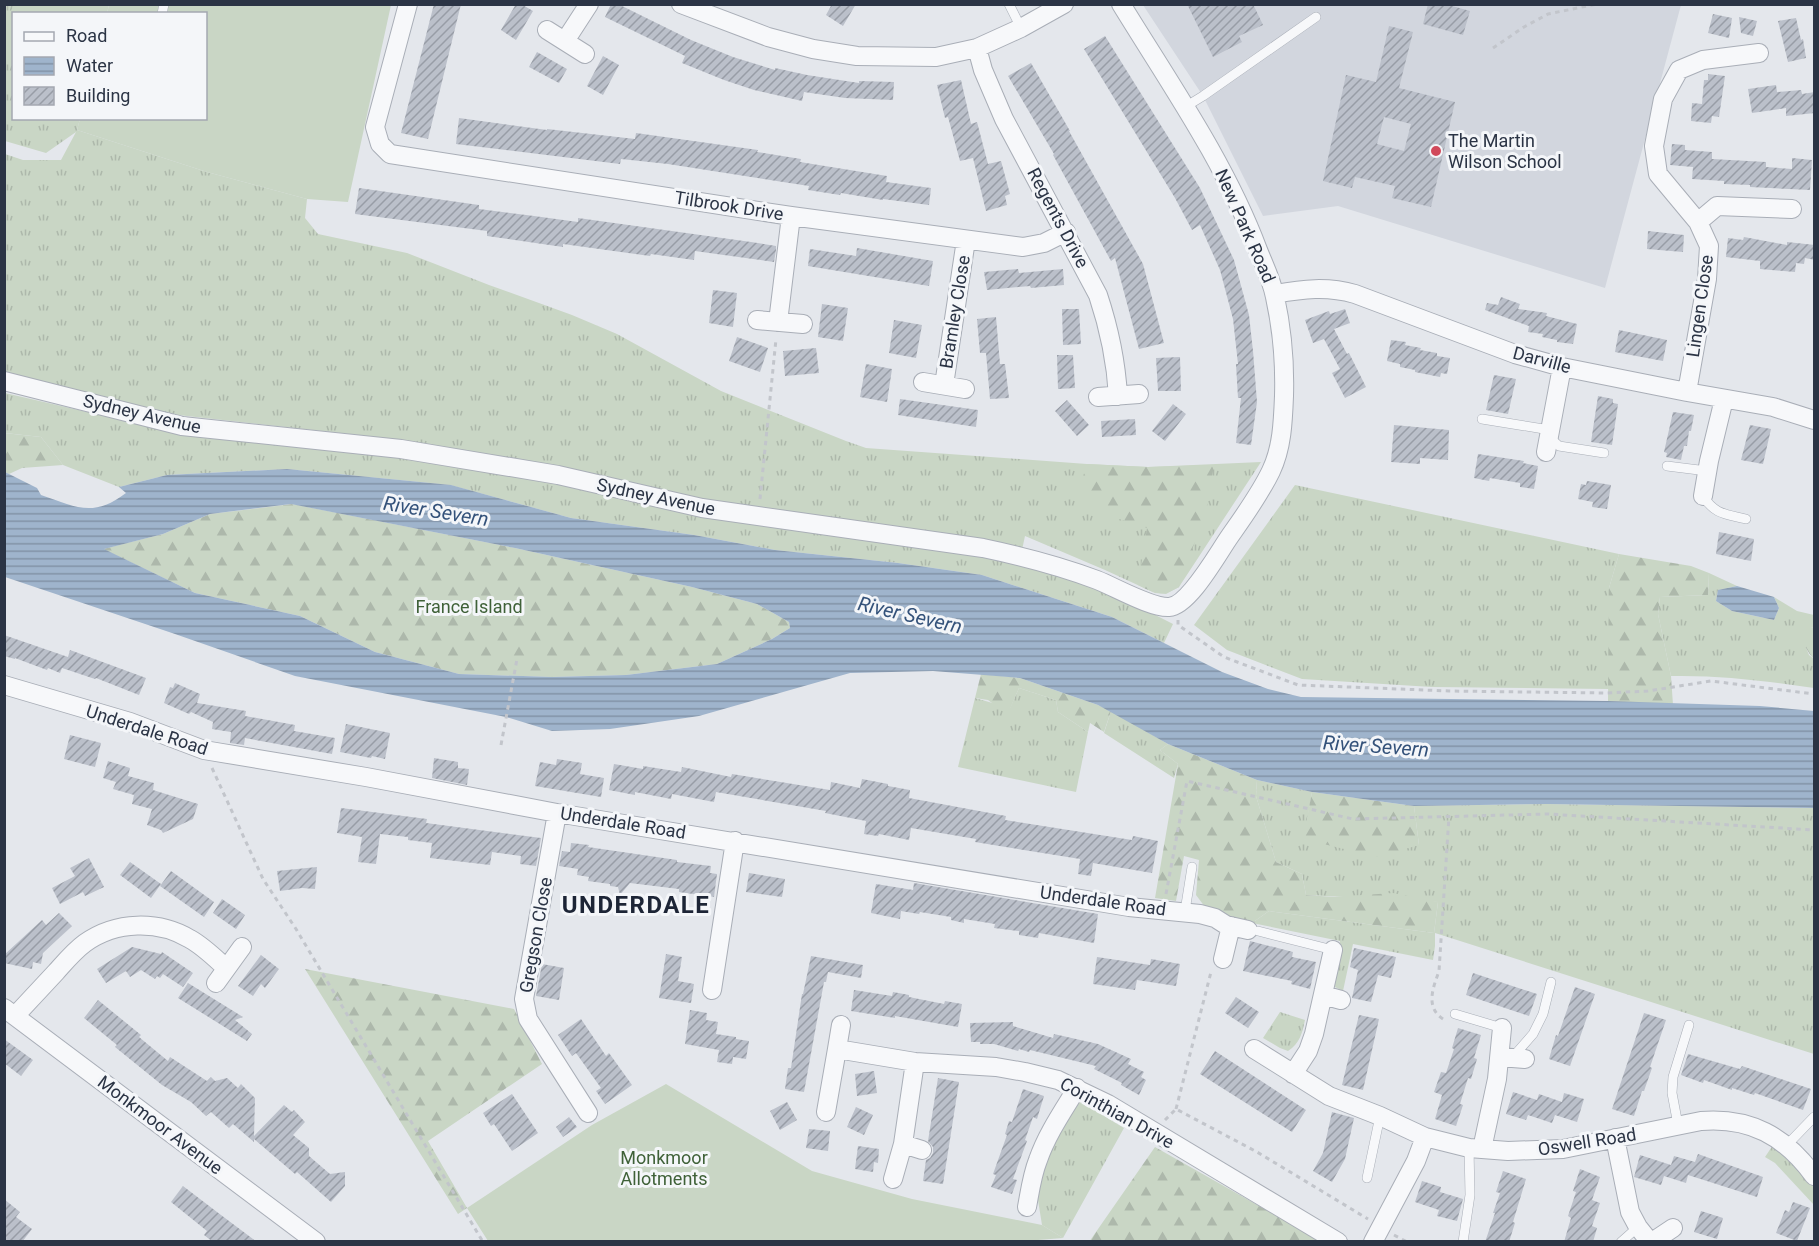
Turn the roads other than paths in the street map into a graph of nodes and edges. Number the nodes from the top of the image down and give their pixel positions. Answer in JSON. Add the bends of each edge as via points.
{"nodes":[{"id":1,"x":408,"y":4,"type":"edge"},
{"id":2,"x":589,"y":4,"type":"edge"},
{"id":3,"x":681,"y":4,"type":"edge"},
{"id":4,"x":1009,"y":4,"type":"edge"},
{"id":5,"x":1064,"y":4,"type":"edge"},
{"id":6,"x":1120,"y":4,"type":"edge"},
{"id":7,"x":722,"y":11,"type":"edge"},
{"id":8,"x":1316,"y":17,"type":"dead end"},
{"id":9,"x":1022,"y":28,"type":"junction"},
{"id":10,"x":548,"y":30,"type":"dead end"},
{"id":11,"x":565,"y":41,"type":"junction"},
{"id":12,"x":977,"y":48,"type":"junction"},
{"id":13,"x":1759,"y":53,"type":"dead end"},
{"id":14,"x":585,"y":54,"type":"dead end"},
{"id":15,"x":1185,"y":107,"type":"junction"},
{"id":16,"x":1792,"y":209,"type":"dead end"},
{"id":17,"x":791,"y":216,"type":"junction"},
{"id":18,"x":1698,"y":222,"type":"junction"},
{"id":19,"x":1066,"y":232,"type":"junction"},
{"id":20,"x":966,"y":240,"type":"junction"},
{"id":21,"x":1275,"y":294,"type":"junction"},
{"id":22,"x":757,"y":320,"type":"dead end"},
{"id":23,"x":778,"y":322,"type":"junction"},
{"id":24,"x":802,"y":324,"type":"dead end"},
{"id":25,"x":1562,"y":367,"type":"junction"},
{"id":26,"x":4,"y":381,"type":"edge"},
{"id":27,"x":923,"y":382,"type":"dead end"},
{"id":28,"x":944,"y":385,"type":"junction"},
{"id":29,"x":965,"y":389,"type":"dead end"},
{"id":30,"x":1687,"y":392,"type":"junction"},
{"id":31,"x":1139,"y":394,"type":"dead end"},
{"id":32,"x":1118,"y":396,"type":"junction"},
{"id":33,"x":1098,"y":397,"type":"dead end"},
{"id":34,"x":1724,"y":399,"type":"junction"},
{"id":35,"x":1482,"y":419,"type":"dead end"},
{"id":36,"x":1815,"y":420,"type":"edge"},
{"id":37,"x":1549,"y":440,"type":"junction"},
{"id":38,"x":1604,"y":453,"type":"dead end"},
{"id":39,"x":1667,"y":466,"type":"dead end"},
{"id":40,"x":1707,"y":471,"type":"junction"},
{"id":41,"x":1703,"y":496,"type":"joint"},
{"id":42,"x":1746,"y":519,"type":"dead end"},
{"id":43,"x":1179,"y":604,"type":"joint"},
{"id":44,"x":4,"y":685,"type":"edge"},
{"id":45,"x":557,"y":813,"type":"junction"},
{"id":46,"x":735,"y":842,"type":"junction"},
{"id":47,"x":1192,"y":867,"type":"dead end"},
{"id":48,"x":1185,"y":911,"type":"junction"},
{"id":49,"x":1246,"y":929,"type":"junction"},
{"id":50,"x":242,"y":947,"type":"dead end"},
{"id":51,"x":1333,"y":950,"type":"joint"},
{"id":52,"x":1223,"y":959,"type":"road end"},
{"id":53,"x":226,"y":968,"type":"junction"},
{"id":54,"x":1551,"y":982,"type":"dead end"},
{"id":55,"x":216,"y":983,"type":"dead end"},
{"id":56,"x":712,"y":990,"type":"dead end"},
{"id":57,"x":10,"y":1012,"type":"edge"},
{"id":58,"x":1455,"y":1014,"type":"dead end"},
{"id":59,"x":842,"y":1025,"type":"dead end"},
{"id":60,"x":1689,"y":1025,"type":"dead end"},
{"id":61,"x":1502,"y":1028,"type":"joint"},
{"id":62,"x":837,"y":1049,"type":"junction"},
{"id":63,"x":1254,"y":1050,"type":"dead end"},
{"id":64,"x":1512,"y":1058,"type":"junction"},
{"id":65,"x":915,"y":1062,"type":"junction"},
{"id":66,"x":1293,"y":1074,"type":"junction"},
{"id":67,"x":1077,"y":1088,"type":"junction"},
{"id":68,"x":826,"y":1112,"type":"dead end"},
{"id":69,"x":588,"y":1113,"type":"dead end"},
{"id":70,"x":1380,"y":1116,"type":"junction"},
{"id":71,"x":1815,"y":1117,"type":"edge"},
{"id":72,"x":1678,"y":1125,"type":"junction"},
{"id":73,"x":1425,"y":1137,"type":"junction"},
{"id":74,"x":1615,"y":1138,"type":"junction"},
{"id":75,"x":903,"y":1144,"type":"junction"},
{"id":76,"x":1786,"y":1146,"type":"junction"},
{"id":77,"x":1475,"y":1148,"type":"junction"},
{"id":78,"x":922,"y":1150,"type":"dead end"},
{"id":79,"x":1815,"y":1176,"type":"edge"},
{"id":80,"x":1367,"y":1178,"type":"dead end"},
{"id":81,"x":893,"y":1179,"type":"dead end"},
{"id":82,"x":1027,"y":1207,"type":"dead end"},
{"id":83,"x":1673,"y":1228,"type":"dead end"},
{"id":84,"x":1377,"y":1234,"type":"edge"},
{"id":85,"x":1647,"y":1237,"type":"edge"},
{"id":86,"x":316,"y":1242,"type":"edge"},
{"id":87,"x":1338,"y":1242,"type":"edge"},
{"id":88,"x":1464,"y":1242,"type":"edge"},
{"id":89,"x":1621,"y":1242,"type":"edge"}],
"edges":[{"from":1,"to":17,"type":"street","name":"Tilbrook Drive","via":[[375,127],[380,144],[390,154]]},
{"from":2,"to":11,"type":"street"},
{"from":3,"to":7,"type":"street"},
{"from":4,"to":9,"type":"lane"},
{"from":5,"to":9,"type":"street"},
{"from":6,"to":15,"type":"street","name":"New Park Road"},
{"from":7,"to":12,"type":"street","via":[[768,37],[857,56],[936,57]]},
{"from":8,"to":15,"type":"lane"},
{"from":9,"to":12,"type":"street"},
{"from":10,"to":11,"type":"street"},
{"from":11,"to":14,"type":"street"},
{"from":12,"to":19,"type":"street","name":"Regents Drive","via":[[1004,119]]},
{"from":13,"to":18,"type":"street","name":"Lingen Close","via":[[1703,60],[1679,70],[1663,99],[1654,146],[1658,174]]},
{"from":15,"to":21,"type":"street","name":"New Park Road","via":[[1229,186]]},
{"from":16,"to":18,"type":"street","via":[[1717,206]]},
{"from":17,"to":20,"type":"street","name":"Tilbrook Drive"},
{"from":17,"to":23,"type":"street"},
{"from":18,"to":30,"type":"street","name":"Lingen Close","via":[[1709,246],[1708,268]]},
{"from":19,"to":20,"type":"street","name":"Tilbrook Drive","via":[[1044,243],[1023,247]]},
{"from":19,"to":32,"type":"street","name":"Regents Drive","via":[[1098,295],[1107,322]]},
{"from":20,"to":28,"type":"street","name":"Bramley Close"},
{"from":21,"to":25,"type":"street","name":"Darville","via":[[1338,289],[1515,354]]},
{"from":21,"to":43,"type":"street","name":"New Park Road","via":[[1283,345],[1283,432],[1272,471],[1192,591]]},
{"from":22,"to":23,"type":"street"},
{"from":23,"to":24,"type":"street"},
{"from":25,"to":30,"type":"street","name":"Darville"},
{"from":25,"to":37,"type":"street"},
{"from":26,"to":43,"type":"street","name":"Sydney Avenue","via":[[182,426],[401,449],[558,475],[702,508],[983,548],[1064,569],[1155,604]]},
{"from":27,"to":28,"type":"street","name":"Bramley Close"},
{"from":28,"to":29,"type":"street","name":"Bramley Close"},
{"from":30,"to":34,"type":"street","name":"Darville"},
{"from":31,"to":32,"type":"street"},
{"from":32,"to":33,"type":"street"},
{"from":34,"to":36,"type":"street","name":"Darville","via":[[1773,407]]},
{"from":34,"to":40,"type":"street"},
{"from":35,"to":37,"type":"lane"},
{"from":37,"to":38,"type":"lane","via":[[1559,446]]},
{"from":39,"to":40,"type":"lane"},
{"from":40,"to":41,"type":"street"},
{"from":41,"to":42,"type":"lane","via":[[1710,508]]},
{"from":44,"to":45,"type":"street","name":"Underdale Road","via":[[130,722],[204,750]]},
{"from":45,"to":46,"type":"street","name":"Underdale Road"},
{"from":45,"to":69,"type":"street","name":"Gregson Close","via":[[524,999],[528,1019]]},
{"from":46,"to":48,"type":"street","name":"Underdale Road","via":[[1129,907]]},
{"from":46,"to":56,"type":"street"},
{"from":47,"to":48,"type":"lane"},
{"from":48,"to":49,"type":"street","name":"Underdale Road"},
{"from":49,"to":51,"type":"lane"},
{"from":49,"to":52,"type":"street"},
{"from":50,"to":53,"type":"street"},
{"from":51,"to":66,"type":"street","via":[[1332,998]]},
{"from":53,"to":55,"type":"street"},
{"from":53,"to":57,"type":"street","via":[[175,931],[158,926],[125,926],[86,942]]},
{"from":54,"to":64,"type":"lane","via":[[1533,1034]]},
{"from":57,"to":86,"type":"street","name":"Monkmoor Avenue"},
{"from":58,"to":61,"type":"lane"},
{"from":59,"to":62,"type":"street"},
{"from":60,"to":72,"type":"lane","via":[[1673,1077]]},
{"from":61,"to":64,"type":"street"},
{"from":62,"to":65,"type":"street","name":"Corinthian Drive"},
{"from":62,"to":68,"type":"street"},
{"from":63,"to":66,"type":"street","name":"Oswell Road"},
{"from":64,"to":77,"type":"street","via":[[1497,1079]]},
{"from":65,"to":67,"type":"street","name":"Corinthian Drive","via":[[996,1067]]},
{"from":65,"to":75,"type":"street"},
{"from":66,"to":70,"type":"street","name":"Oswell Road","via":[[1329,1096]]},
{"from":67,"to":82,"type":"street","via":[[1038,1158]]},
{"from":67,"to":87,"type":"street","name":"Corinthian Drive"},
{"from":70,"to":73,"type":"street","name":"Oswell Road"},
{"from":70,"to":80,"type":"lane"},
{"from":71,"to":76,"type":"lane"},
{"from":72,"to":74,"type":"street","name":"Oswell Road"},
{"from":72,"to":76,"type":"street","name":"Oswell Road","via":[[1721,1119],[1742,1123]]},
{"from":73,"to":77,"type":"street","name":"Oswell Road"},
{"from":73,"to":84,"type":"street"},
{"from":74,"to":77,"type":"street","name":"Oswell Road","via":[[1563,1149]]},
{"from":74,"to":85,"type":"street","via":[[1630,1212]]},
{"from":75,"to":78,"type":"street"},
{"from":75,"to":81,"type":"street"},
{"from":76,"to":79,"type":"street","name":"Oswell Road"},
{"from":77,"to":88,"type":"lane"},
{"from":83,"to":85,"type":"street"},
{"from":85,"to":89,"type":"lane"}]}
